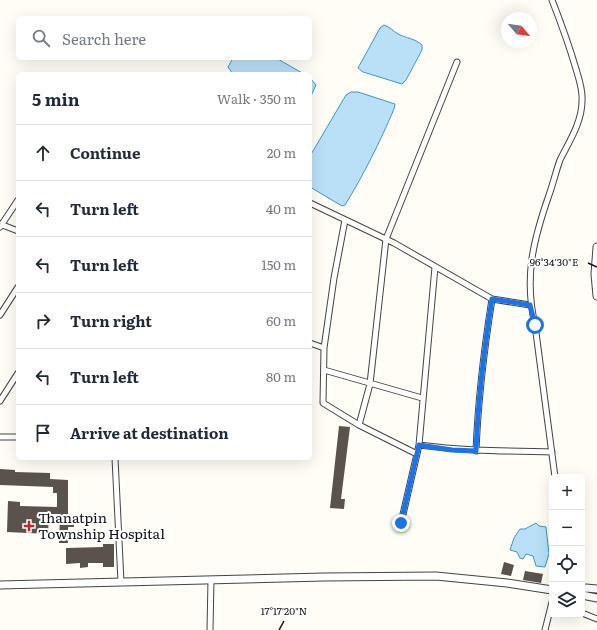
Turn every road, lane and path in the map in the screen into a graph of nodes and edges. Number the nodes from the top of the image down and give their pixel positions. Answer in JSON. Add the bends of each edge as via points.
{"nodes":[{"id":1,"x":552,"y":0,"type":"edge"},
{"id":2,"x":457,"y":62,"type":"dead end"},
{"id":3,"x":16,"y":203,"type":"edge"},
{"id":4,"x":312,"y":204,"type":"edge"},
{"id":5,"x":345,"y":220,"type":"junction"},
{"id":6,"x":1,"y":225,"type":"edge"},
{"id":7,"x":16,"y":230,"type":"edge"},
{"id":8,"x":386,"y":239,"type":"junction"},
{"id":9,"x":597,"y":247,"type":"edge"},
{"id":10,"x":435,"y":267,"type":"junction"},
{"id":11,"x":16,"y":290,"type":"edge"},
{"id":12,"x":597,"y":296,"type":"edge"},
{"id":13,"x":492,"y":299,"type":"junction"},
{"id":14,"x":530,"y":305,"type":"junction"},
{"id":15,"x":0,"y":315,"type":"edge"},
{"id":16,"x":312,"y":344,"type":"edge"},
{"id":17,"x":324,"y":348,"type":"junction"},
{"id":18,"x":324,"y":370,"type":"junction"},
{"id":19,"x":16,"y":376,"type":"edge"},
{"id":20,"x":370,"y":384,"type":"junction"},
{"id":21,"x":422,"y":398,"type":"junction"},
{"id":22,"x":0,"y":401,"type":"edge"},
{"id":23,"x":359,"y":425,"type":"junction"},
{"id":24,"x":0,"y":437,"type":"edge"},
{"id":25,"x":16,"y":437,"type":"edge"},
{"id":26,"x":419,"y":445,"type":"junction"},
{"id":27,"x":476,"y":451,"type":"junction"},
{"id":28,"x":552,"y":452,"type":"junction"},
{"id":29,"x":417,"y":454,"type":"junction"},
{"id":30,"x":115,"y":460,"type":"edge"},
{"id":31,"x":555,"y":474,"type":"edge"},
{"id":32,"x":401,"y":523,"type":"dead end"},
{"id":33,"x":211,"y":580,"type":"junction"},
{"id":34,"x":121,"y":582,"type":"junction"},
{"id":35,"x":0,"y":585,"type":"edge"},
{"id":36,"x":585,"y":588,"type":"edge"},
{"id":37,"x":549,"y":590,"type":"edge"},
{"id":38,"x":597,"y":590,"type":"edge"},
{"id":39,"x":585,"y":596,"type":"edge"},
{"id":40,"x":597,"y":598,"type":"edge"},
{"id":41,"x":549,"y":614,"type":"edge"},
{"id":42,"x":585,"y":614,"type":"edge"},
{"id":43,"x":597,"y":619,"type":"edge"},
{"id":44,"x":210,"y":630,"type":"edge"},
{"id":45,"x":545,"y":630,"type":"edge"}],
"edges":[{"from":1,"to":14,"type":"street","via":[[581,85],[582,101],[580,117],[560,161],[538,226],[531,261]]},
{"from":2,"to":8,"type":"street"},
{"from":3,"to":6,"type":"street"},
{"from":4,"to":5,"type":"street"},
{"from":5,"to":8,"type":"street"},
{"from":5,"to":17,"type":"street"},
{"from":6,"to":7,"type":"street"},
{"from":8,"to":10,"type":"street"},
{"from":8,"to":20,"type":"street"},
{"from":9,"to":12,"type":"street"},
{"from":10,"to":13,"type":"street"},
{"from":10,"to":21,"type":"street"},
{"from":11,"to":15,"type":"street"},
{"from":13,"to":14,"type":"street"},
{"from":13,"to":27,"type":"street","via":[[481,376]]},
{"from":14,"to":28,"type":"street"},
{"from":16,"to":17,"type":"street"},
{"from":17,"to":18,"type":"street"},
{"from":18,"to":20,"type":"street"},
{"from":18,"to":23,"type":"street","via":[[323,403]]},
{"from":19,"to":22,"type":"street"},
{"from":20,"to":21,"type":"street"},
{"from":20,"to":23,"type":"street"},
{"from":21,"to":26,"type":"street"},
{"from":23,"to":29,"type":"street"},
{"from":24,"to":25,"type":"street"},
{"from":26,"to":27,"type":"street"},
{"from":26,"to":29,"type":"street"},
{"from":27,"to":28,"type":"street"},
{"from":28,"to":31,"type":"street"},
{"from":29,"to":32,"type":"street"},
{"from":30,"to":34,"type":"street"},
{"from":33,"to":34,"type":"street"},
{"from":33,"to":37,"type":"street","via":[[436,576]]},
{"from":33,"to":44,"type":"street"},
{"from":34,"to":35,"type":"street"},
{"from":36,"to":38,"type":"street"},
{"from":39,"to":40,"type":"street"},
{"from":41,"to":45,"type":"street"},
{"from":42,"to":43,"type":"street"}]}
